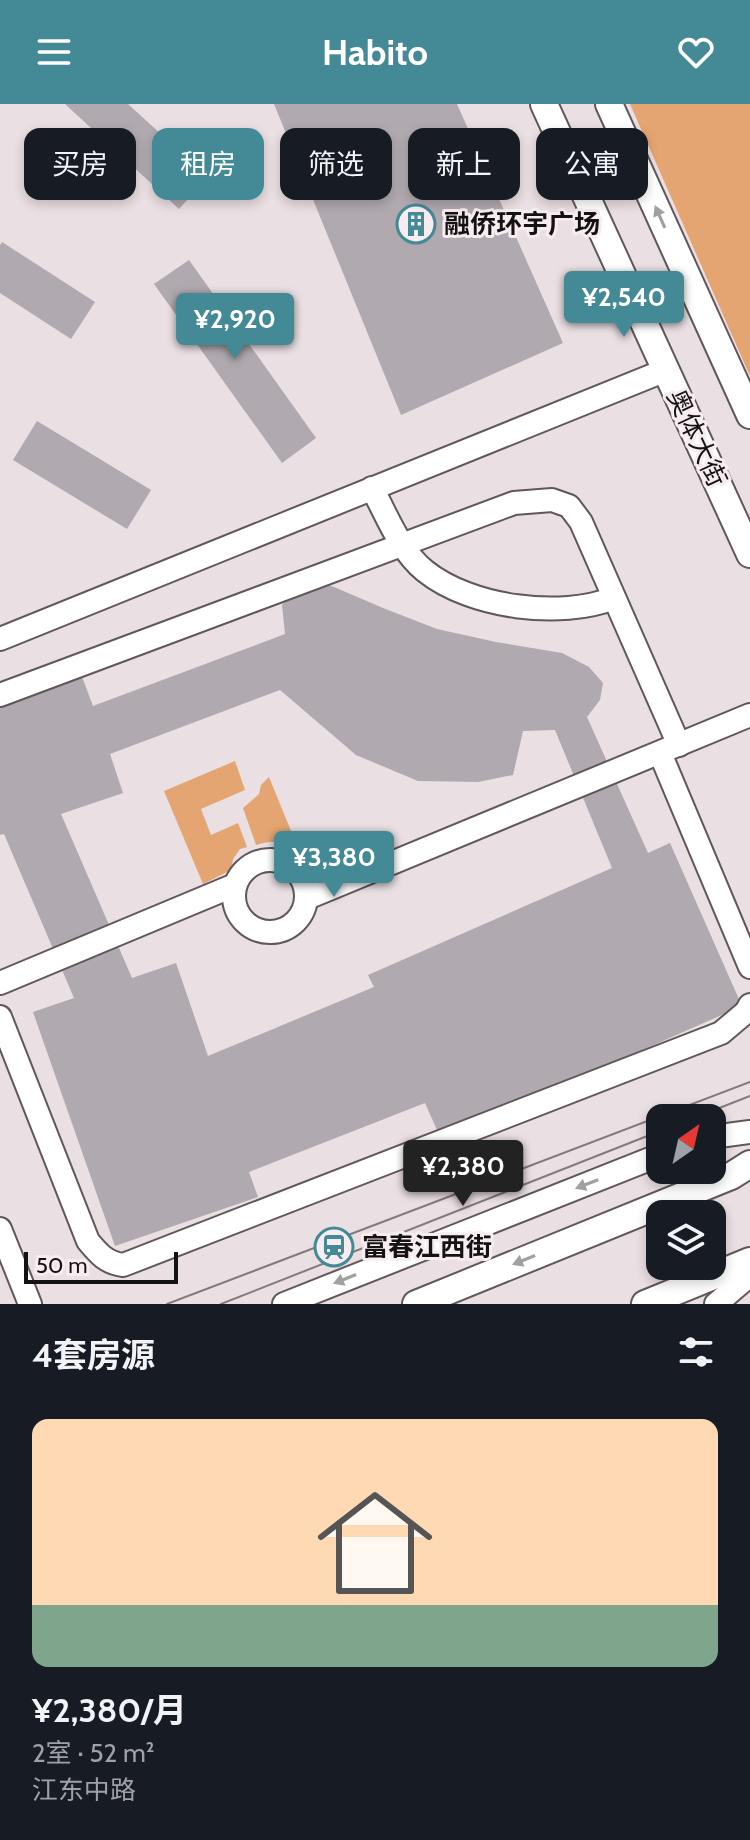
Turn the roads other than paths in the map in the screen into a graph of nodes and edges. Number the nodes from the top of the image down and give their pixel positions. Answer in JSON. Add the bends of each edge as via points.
{"nodes":[{"id":1,"x":544,"y":104,"type":"edge"},
{"id":2,"x":609,"y":104,"type":"edge"},
{"id":3,"x":666,"y":370,"type":"junction"},
{"id":4,"x":750,"y":415,"type":"edge"},
{"id":5,"x":372,"y":488,"type":"junction"},
{"id":6,"x":401,"y":544,"type":"junction"},
{"id":7,"x":750,"y":554,"type":"edge"},
{"id":8,"x":614,"y":598,"type":"junction"},
{"id":9,"x":0,"y":639,"type":"edge"},
{"id":10,"x":0,"y":695,"type":"edge"},
{"id":11,"x":750,"y":715,"type":"edge"},
{"id":12,"x":670,"y":749,"type":"junction"},
{"id":13,"x":235,"y":885,"type":"junction"},
{"id":14,"x":307,"y":898,"type":"junction"},
{"id":15,"x":750,"y":967,"type":"edge"},
{"id":16,"x":0,"y":983,"type":"edge"},
{"id":17,"x":750,"y":1005,"type":"edge"},
{"id":18,"x":0,"y":1017,"type":"edge"},
{"id":19,"x":750,"y":1132,"type":"edge"},
{"id":20,"x":726,"y":1135,"type":"edge"},
{"id":21,"x":646,"y":1161,"type":"edge"},
{"id":22,"x":750,"y":1164,"type":"edge"},
{"id":23,"x":0,"y":1229,"type":"edge"},
{"id":24,"x":750,"y":1261,"type":"edge"},
{"id":25,"x":750,"y":1275,"type":"edge"},
{"id":26,"x":30,"y":1304,"type":"edge"},
{"id":27,"x":284,"y":1304,"type":"edge"},
{"id":28,"x":416,"y":1304,"type":"edge"},
{"id":29,"x":645,"y":1304,"type":"edge"},
{"id":30,"x":716,"y":1304,"type":"edge"}],
"edges":[{"from":1,"to":3,"type":"main road","name":"奥体大街"},
{"from":4,"to":2,"type":"main road","one_way":true},
{"from":3,"to":5,"type":"street"},
{"from":3,"to":7,"type":"main road","name":"奥体大街"},
{"from":5,"to":6,"type":"street"},
{"from":5,"to":9,"type":"street"},
{"from":6,"to":8,"type":"street","via":[[424,570],[482,599],[571,609]]},
{"from":6,"to":8,"type":"street","via":[[514,503],[552,500],[569,506],[581,522]]},
{"from":6,"to":10,"type":"street"},
{"from":8,"to":12,"type":"street"},
{"from":11,"to":12,"type":"street"},
{"from":12,"to":14,"type":"street"},
{"from":12,"to":15,"type":"street"},
{"from":13,"to":14,"type":"street","via":[[249,866],[271,859],[301,875]]},
{"from":13,"to":14,"type":"street","via":[[242,920],[264,932],[297,921]]},
{"from":13,"to":16,"type":"street"},
{"from":17,"to":18,"type":"street","via":[[721,1033],[123,1265],[112,1264],[88,1241]]},
{"from":19,"to":20,"type":"street"},
{"from":21,"to":27,"type":"street","one_way":true},
{"from":22,"to":28,"type":"main road","one_way":true},
{"from":23,"to":26,"type":"street"},
{"from":24,"to":29,"type":"main road"},
{"from":25,"to":30,"type":"street"}]}
